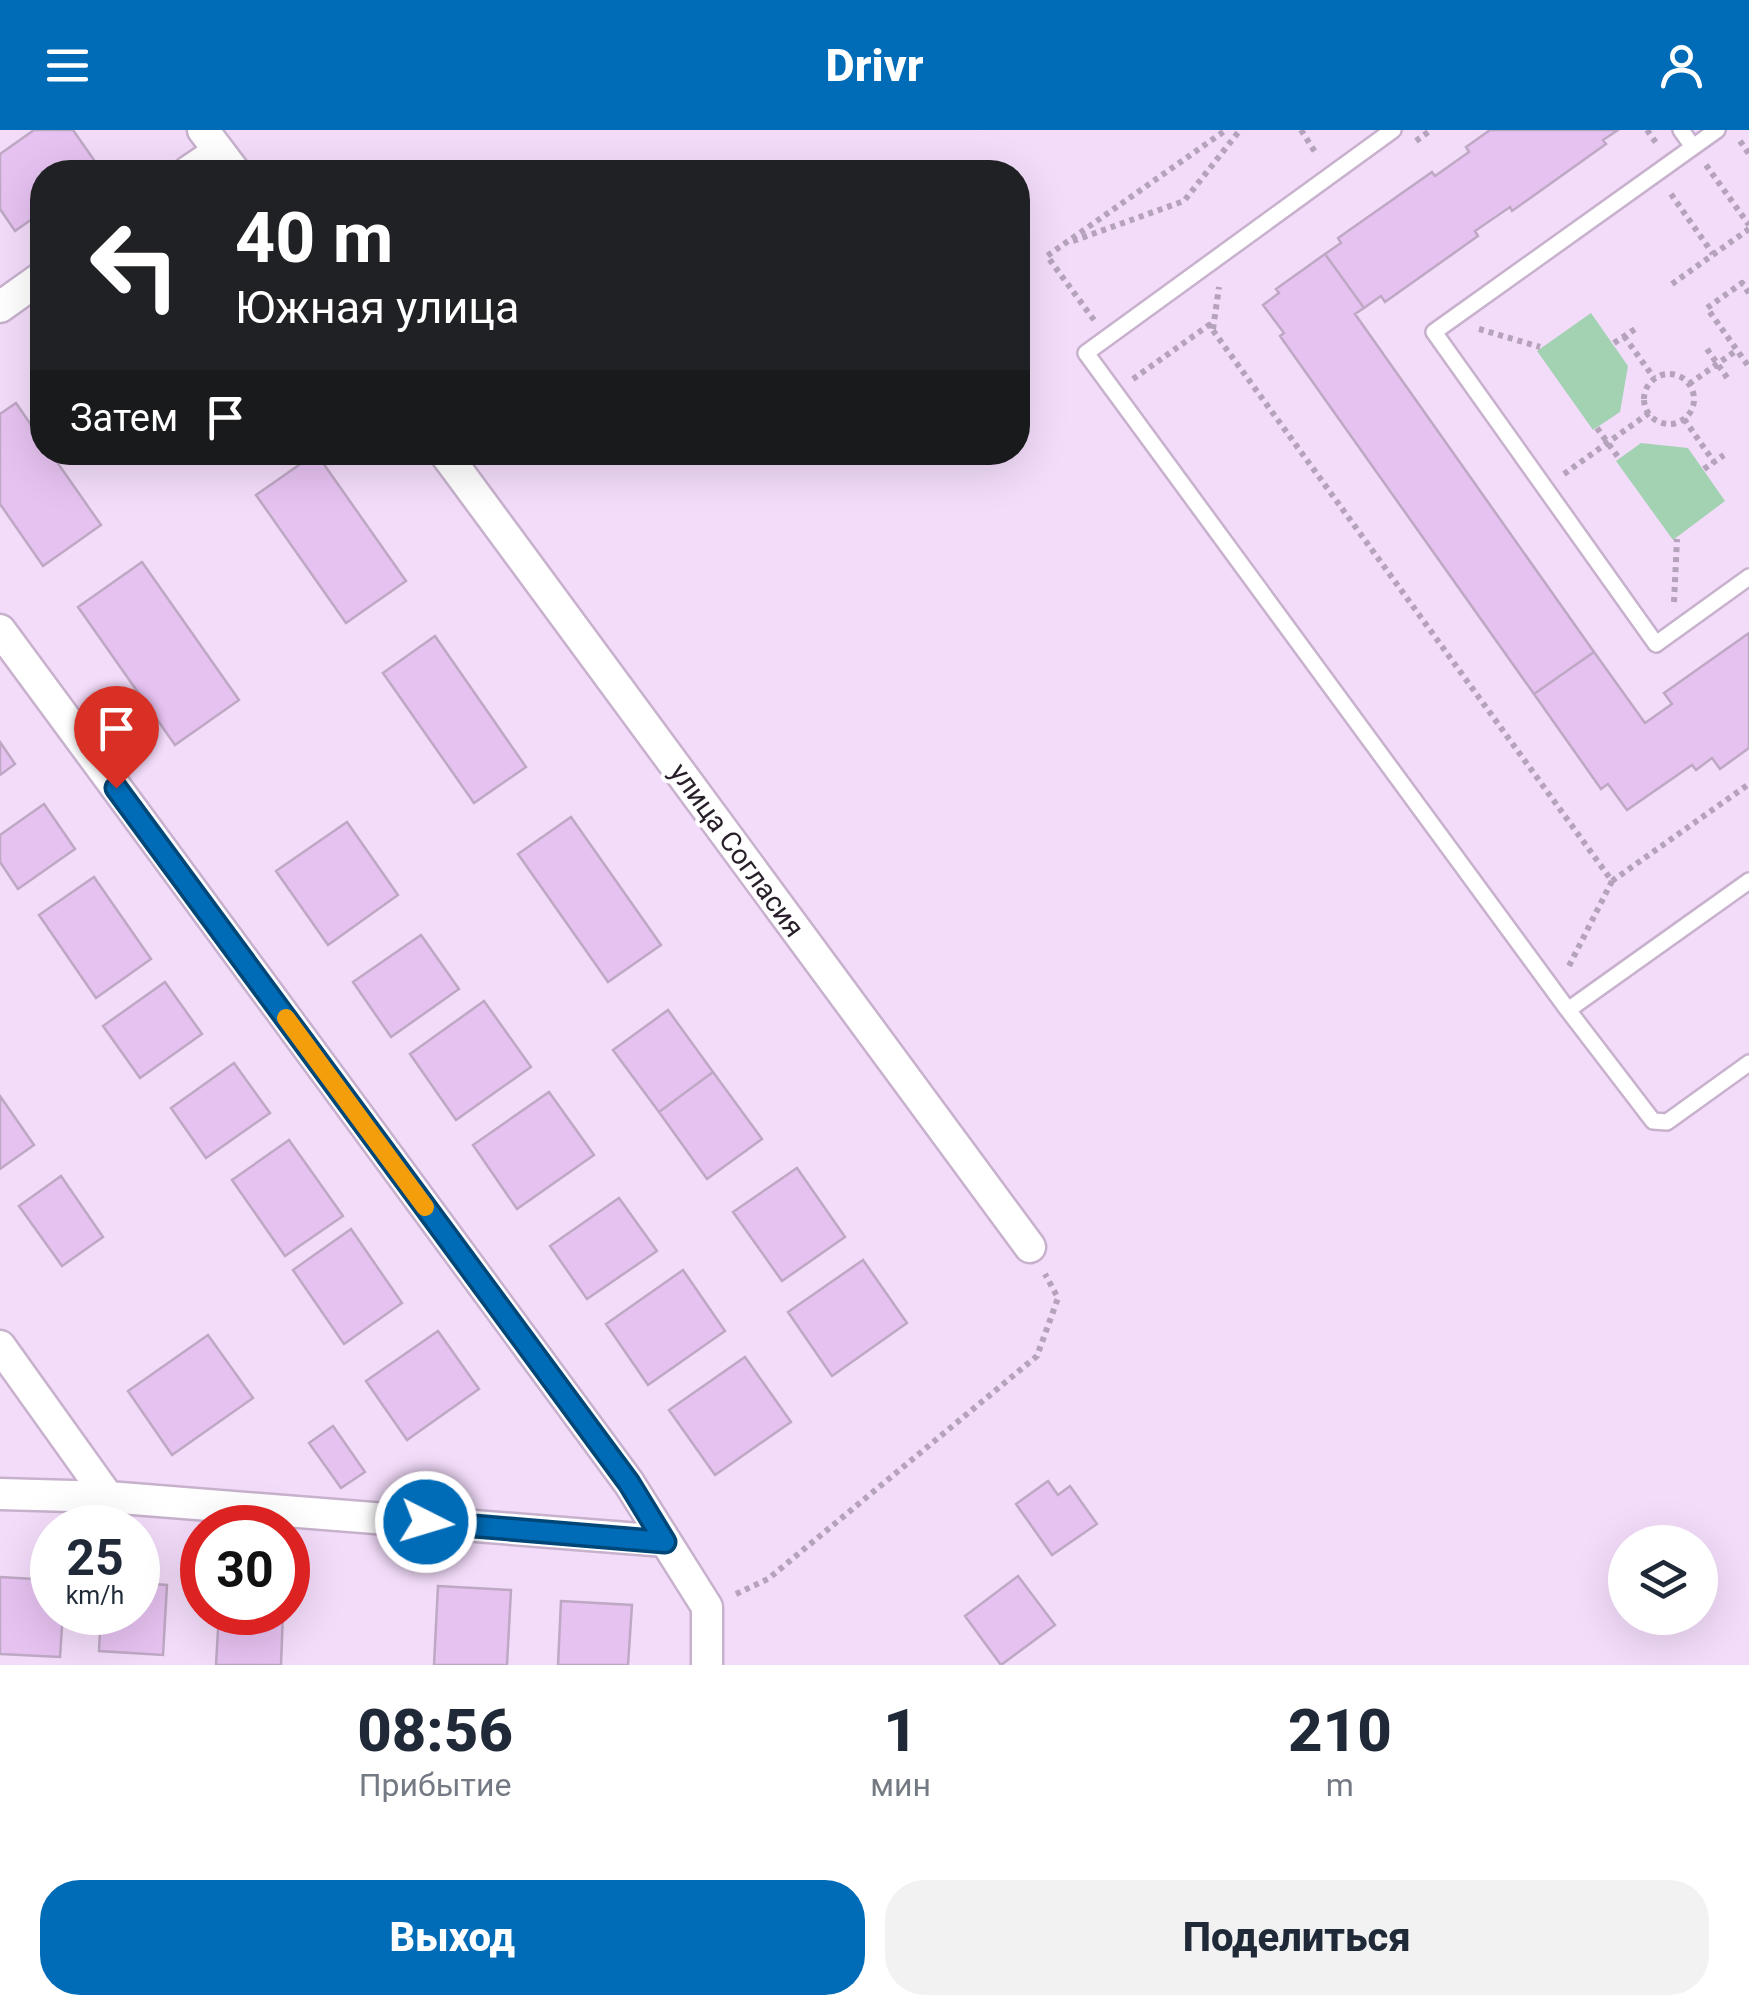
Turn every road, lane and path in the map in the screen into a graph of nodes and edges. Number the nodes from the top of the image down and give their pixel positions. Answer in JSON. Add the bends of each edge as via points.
{"nodes":[{"id":1,"x":1226,"y":130,"type":"edge"},
{"id":2,"x":1240,"y":130,"type":"edge"},
{"id":3,"x":1393,"y":130,"type":"edge"},
{"id":4,"x":1647,"y":130,"type":"edge"},
{"id":5,"x":1717,"y":130,"type":"edge"},
{"id":6,"x":1674,"y":134,"type":"edge"},
{"id":7,"x":1658,"y":145,"type":"junction"},
{"id":8,"x":1694,"y":147,"type":"junction"},
{"id":9,"x":1643,"y":156,"type":"dead end"},
{"id":10,"x":1705,"y":164,"type":"junction"},
{"id":11,"x":1693,"y":173,"type":"dead end"},
{"id":12,"x":1681,"y":181,"type":"dead end"},
{"id":13,"x":1749,"y":227,"type":"edge"},
{"id":14,"x":1062,"y":245,"type":"junction"},
{"id":15,"x":1713,"y":254,"type":"junction"},
{"id":16,"x":1220,"y":281,"type":"dead end"},
{"id":17,"x":1672,"y":284,"type":"dead end"},
{"id":18,"x":30,"y":286,"type":"edge"},
{"id":19,"x":1749,"y":293,"type":"edge"},
{"id":20,"x":0,"y":307,"type":"edge"},
{"id":21,"x":1635,"y":329,"type":"dead end"},
{"id":22,"x":1212,"y":330,"type":"junction"},
{"id":23,"x":1624,"y":336,"type":"junction"},
{"id":24,"x":1107,"y":338,"type":"junction"},
{"id":25,"x":1614,"y":343,"type":"dead end"},
{"id":26,"x":1707,"y":349,"type":"dead end"},
{"id":27,"x":1737,"y":350,"type":"junction"},
{"id":28,"x":1718,"y":364,"type":"junction"},
{"id":29,"x":1749,"y":366,"type":"edge"},
{"id":30,"x":1135,"y":378,"type":"junction"},
{"id":31,"x":1654,"y":378,"type":"junction"},
{"id":32,"x":1728,"y":378,"type":"dead end"},
{"id":33,"x":1689,"y":384,"type":"junction"},
{"id":34,"x":1113,"y":393,"type":"junction"},
{"id":35,"x":1649,"y":413,"type":"junction"},
{"id":36,"x":1684,"y":419,"type":"junction"},
{"id":37,"x":1597,"y":428,"type":"dead end"},
{"id":38,"x":1608,"y":442,"type":"junction"},
{"id":39,"x":1724,"y":455,"type":"dead end"},
{"id":40,"x":1618,"y":457,"type":"dead end"},
{"id":41,"x":1714,"y":462,"type":"junction"},
{"id":42,"x":454,"y":465,"type":"edge"},
{"id":43,"x":1704,"y":468,"type":"dead end"},
{"id":44,"x":1544,"y":488,"type":"junction"},
{"id":45,"x":1749,"y":578,"type":"edge"},
{"id":46,"x":0,"y":630,"type":"edge"},
{"id":47,"x":1749,"y":784,"type":"edge"},
{"id":48,"x":1612,"y":881,"type":"junction"},
{"id":49,"x":1749,"y":881,"type":"edge"},
{"id":50,"x":1565,"y":974,"type":"dead end"},
{"id":51,"x":1568,"y":1010,"type":"junction"},
{"id":52,"x":1749,"y":1063,"type":"edge"},
{"id":53,"x":1030,"y":1247,"type":"joint"},
{"id":54,"x":0,"y":1346,"type":"edge"},
{"id":55,"x":0,"y":1494,"type":"edge"},
{"id":56,"x":108,"y":1497,"type":"junction"},
{"id":57,"x":665,"y":1542,"type":"junction"},
{"id":58,"x":708,"y":1608,"type":"junction"},
{"id":59,"x":707,"y":1665,"type":"edge"}],
"edges":[{"from":1,"to":14,"type":"path"},
{"from":2,"to":14,"type":"path","via":[[1184,201]]},
{"from":3,"to":24,"type":"lane"},
{"from":4,"to":7,"type":"path"},
{"from":5,"to":8,"type":"lane"},
{"from":6,"to":7,"type":"path"},
{"from":6,"to":8,"type":"lane"},
{"from":7,"to":9,"type":"path"},
{"from":8,"to":10,"type":"path"},
{"from":8,"to":44,"type":"lane","via":[[1434,332]]},
{"from":10,"to":11,"type":"path"},
{"from":10,"to":13,"type":"path"},
{"from":12,"to":15,"type":"path","via":[[1668,190]]},
{"from":13,"to":15,"type":"path"},
{"from":14,"to":24,"type":"path","via":[[1048,256]]},
{"from":15,"to":17,"type":"path"},
{"from":16,"to":22,"type":"path"},
{"from":18,"to":20,"type":"street"},
{"from":19,"to":27,"type":"path","via":[[1742,283],[1707,308]]},
{"from":21,"to":23,"type":"path"},
{"from":22,"to":30,"type":"path","via":[[1210,325]]},
{"from":22,"to":48,"type":"path"},
{"from":23,"to":25,"type":"path"},
{"from":23,"to":31,"type":"path"},
{"from":24,"to":30,"type":"path"},
{"from":24,"to":34,"type":"lane","via":[[1086,352]]},
{"from":26,"to":28,"type":"path"},
{"from":27,"to":28,"type":"path"},
{"from":27,"to":29,"type":"path"},
{"from":28,"to":32,"type":"path"},
{"from":28,"to":33,"type":"path"},
{"from":30,"to":34,"type":"path"},
{"from":31,"to":33,"type":"path","via":[[1679,376]]},
{"from":31,"to":35,"type":"path","via":[[1645,394]]},
{"from":33,"to":36,"type":"path","via":[[1694,396]]},
{"from":34,"to":51,"type":"lane"},
{"from":35,"to":36,"type":"path","via":[[1666,423]]},
{"from":35,"to":38,"type":"path"},
{"from":36,"to":41,"type":"path"},
{"from":37,"to":38,"type":"path"},
{"from":38,"to":40,"type":"path"},
{"from":38,"to":44,"type":"path"},
{"from":39,"to":41,"type":"path"},
{"from":41,"to":43,"type":"path"},
{"from":42,"to":53,"type":"street","name":"улица Согласия"},
{"from":44,"to":45,"type":"lane","via":[[1656,644]]},
{"from":46,"to":57,"type":"street","via":[[629,1483]]},
{"from":47,"to":48,"type":"path"},
{"from":48,"to":50,"type":"path"},
{"from":49,"to":51,"type":"lane"},
{"from":51,"to":52,"type":"lane","via":[[1660,1124]]},
{"from":53,"to":58,"type":"path","via":[[1058,1298],[1037,1356],[768,1578]]},
{"from":54,"to":56,"type":"street"},
{"from":55,"to":56,"type":"street"},
{"from":56,"to":57,"type":"street"},
{"from":57,"to":58,"type":"street"},
{"from":58,"to":59,"type":"street"}]}
